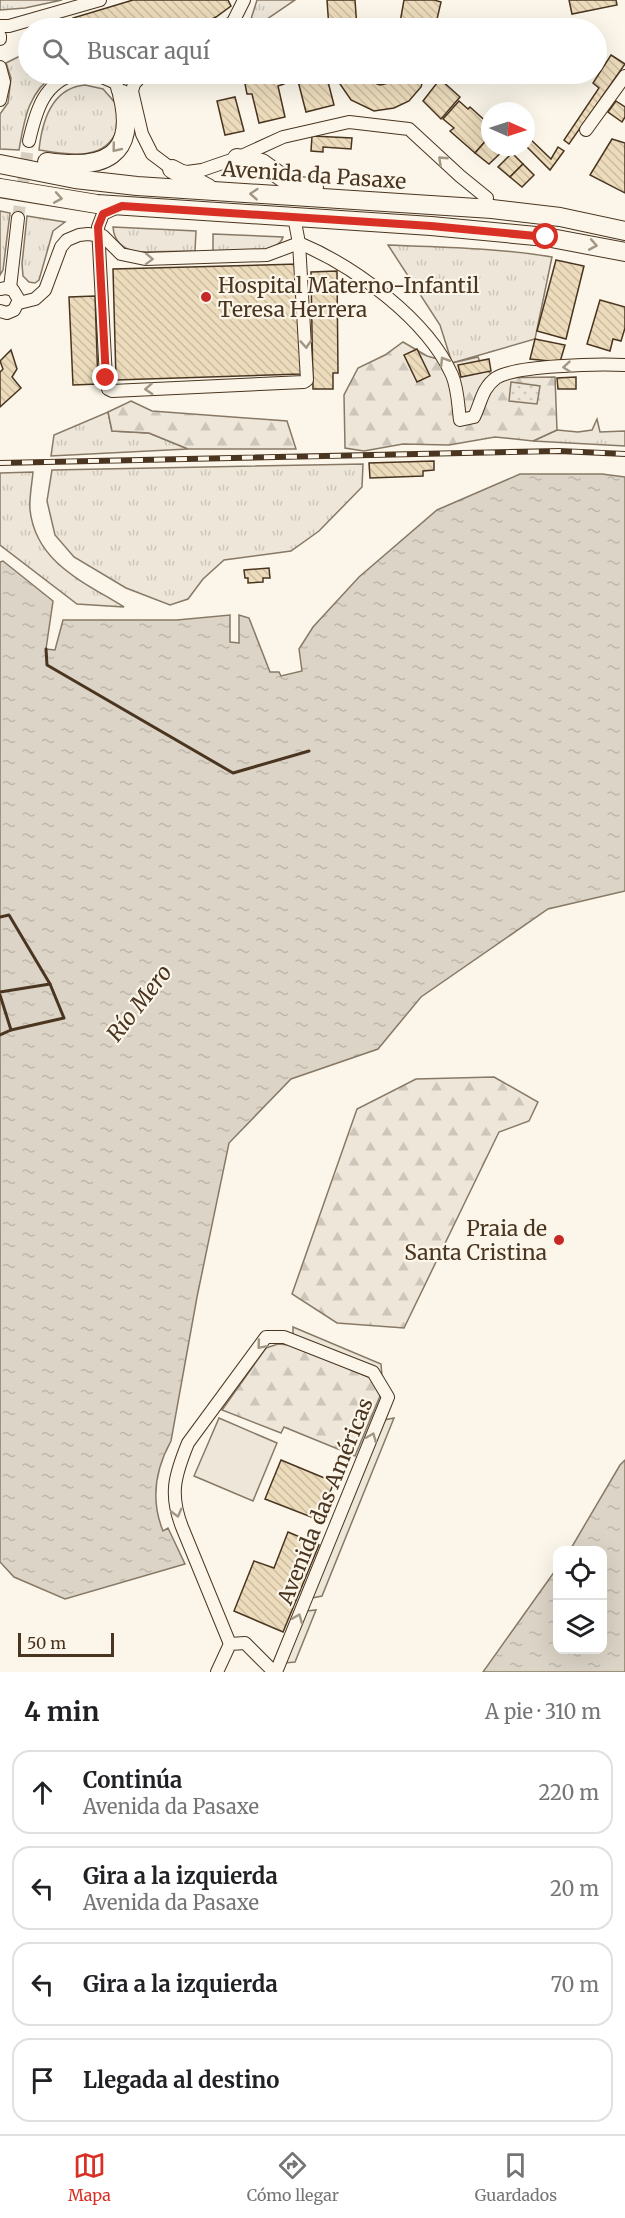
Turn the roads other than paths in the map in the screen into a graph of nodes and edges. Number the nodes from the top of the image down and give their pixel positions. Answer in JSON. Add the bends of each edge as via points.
{"nodes":[{"id":1,"x":100,"y":0,"type":"edge"},
{"id":2,"x":244,"y":0,"type":"edge"},
{"id":3,"x":37,"y":18,"type":"edge"},
{"id":4,"x":235,"y":18,"type":"edge"},
{"id":5,"x":18,"y":23,"type":"edge"},
{"id":6,"x":0,"y":26,"type":"edge"},
{"id":7,"x":0,"y":67,"type":"edge"},
{"id":8,"x":625,"y":76,"type":"edge"},
{"id":9,"x":56,"y":84,"type":"edge"},
{"id":10,"x":127,"y":84,"type":"edge"},
{"id":11,"x":127,"y":84,"type":"edge"},
{"id":12,"x":0,"y":100,"type":"edge"},
{"id":13,"x":586,"y":130,"type":"dead end"},
{"id":14,"x":29,"y":141,"type":"tunnel mouth"},
{"id":15,"x":237,"y":158,"type":"junction"},
{"id":16,"x":0,"y":159,"type":"edge"},
{"id":17,"x":0,"y":164,"type":"edge"},
{"id":18,"x":172,"y":169,"type":"joint"},
{"id":19,"x":188,"y":179,"type":"junction"},
{"id":20,"x":0,"y":188,"type":"edge"},
{"id":21,"x":487,"y":198,"type":"junction"},
{"id":22,"x":122,"y":206,"type":"junction"},
{"id":23,"x":294,"y":217,"type":"junction"},
{"id":24,"x":18,"y":218,"type":"tunnel mouth"},
{"id":25,"x":625,"y":221,"type":"edge"},
{"id":26,"x":625,"y":231,"type":"edge"},
{"id":27,"x":99,"y":234,"type":"junction"},
{"id":28,"x":299,"y":243,"type":"junction"},
{"id":29,"x":625,"y":252,"type":"edge"},
{"id":30,"x":5,"y":289,"type":"edge"},
{"id":31,"x":18,"y":303,"type":"junction"},
{"id":32,"x":0,"y":311,"type":"edge"},
{"id":33,"x":625,"y":365,"type":"edge"},
{"id":34,"x":230,"y":1644,"type":"junction"},
{"id":35,"x":218,"y":1672,"type":"edge"},
{"id":36,"x":275,"y":1672,"type":"edge"}],
"edges":[{"from":1,"to":3,"type":"street"},
{"from":2,"to":4,"type":"street"},
{"from":5,"to":6,"type":"street"},
{"from":7,"to":12,"type":"street"},
{"from":8,"to":13,"type":"street"},
{"from":9,"to":14,"type":"street","via":[[46,94],[33,121]]},
{"from":10,"to":16,"type":"main road","one_way":true,"via":[[127,129],[117,150],[108,158],[72,165]]},
{"from":11,"to":18,"type":"street","via":[[152,154]]},
{"from":15,"to":19,"type":"street","name":"Avenida da Pasaxe"},
{"from":15,"to":21,"type":"main road","via":[[262,163],[294,186]]},
{"from":21,"to":15,"type":"street","name":"Avenida da Pasaxe","one_way":true,"via":[[409,129],[349,122],[283,137]]},
{"from":17,"to":19,"type":"main road","name":"Avenida da Pasaxe","via":[[75,179]]},
{"from":18,"to":19,"type":"main road"},
{"from":26,"to":19,"type":"main road","name":"Avenida da Pasaxe","one_way":true,"via":[[560,217],[492,209],[215,191]]},
{"from":20,"to":22,"type":"main road","name":"Avenida da Pasaxe","one_way":true},
{"from":21,"to":25,"type":"main road"},
{"from":22,"to":23,"type":"main road","name":"Avenida da Pasaxe"},
{"from":22,"to":27,"type":"street","via":[[103,214]]},
{"from":23,"to":28,"type":"street","name":"Avenida da Pasaxe"},
{"from":23,"to":29,"type":"main road","name":"Avenida da Pasaxe","one_way":true,"via":[[546,237]]},
{"from":24,"to":30,"type":"street"},
{"from":27,"to":28,"type":"street","one_way":true,"via":[[121,254],[145,260],[267,255]]},
{"from":28,"to":27,"type":"street","name":"Avenida da Pasaxe","one_way":true,"via":[[307,380],[112,391],[106,378]]},
{"from":27,"to":31,"type":"street","via":[[67,240],[45,290],[35,299]]},
{"from":33,"to":28,"type":"street","one_way":true,"via":[[509,373],[496,378],[483,392],[474,417],[460,420],[452,375],[420,326],[372,286]]},
{"from":30,"to":31,"type":"street","via":[[18,296]]},
{"from":31,"to":32,"type":"street","via":[[10,312]]},
{"from":34,"to":35,"type":"street"},
{"from":34,"to":36,"type":"street","via":[[245,1643]]},
{"from":36,"to":34,"type":"street","name":"Avenida das Américas","one_way":true,"via":[[388,1397],[373,1372],[284,1337],[266,1337],[188,1443],[175,1485],[175,1509]]}]}
